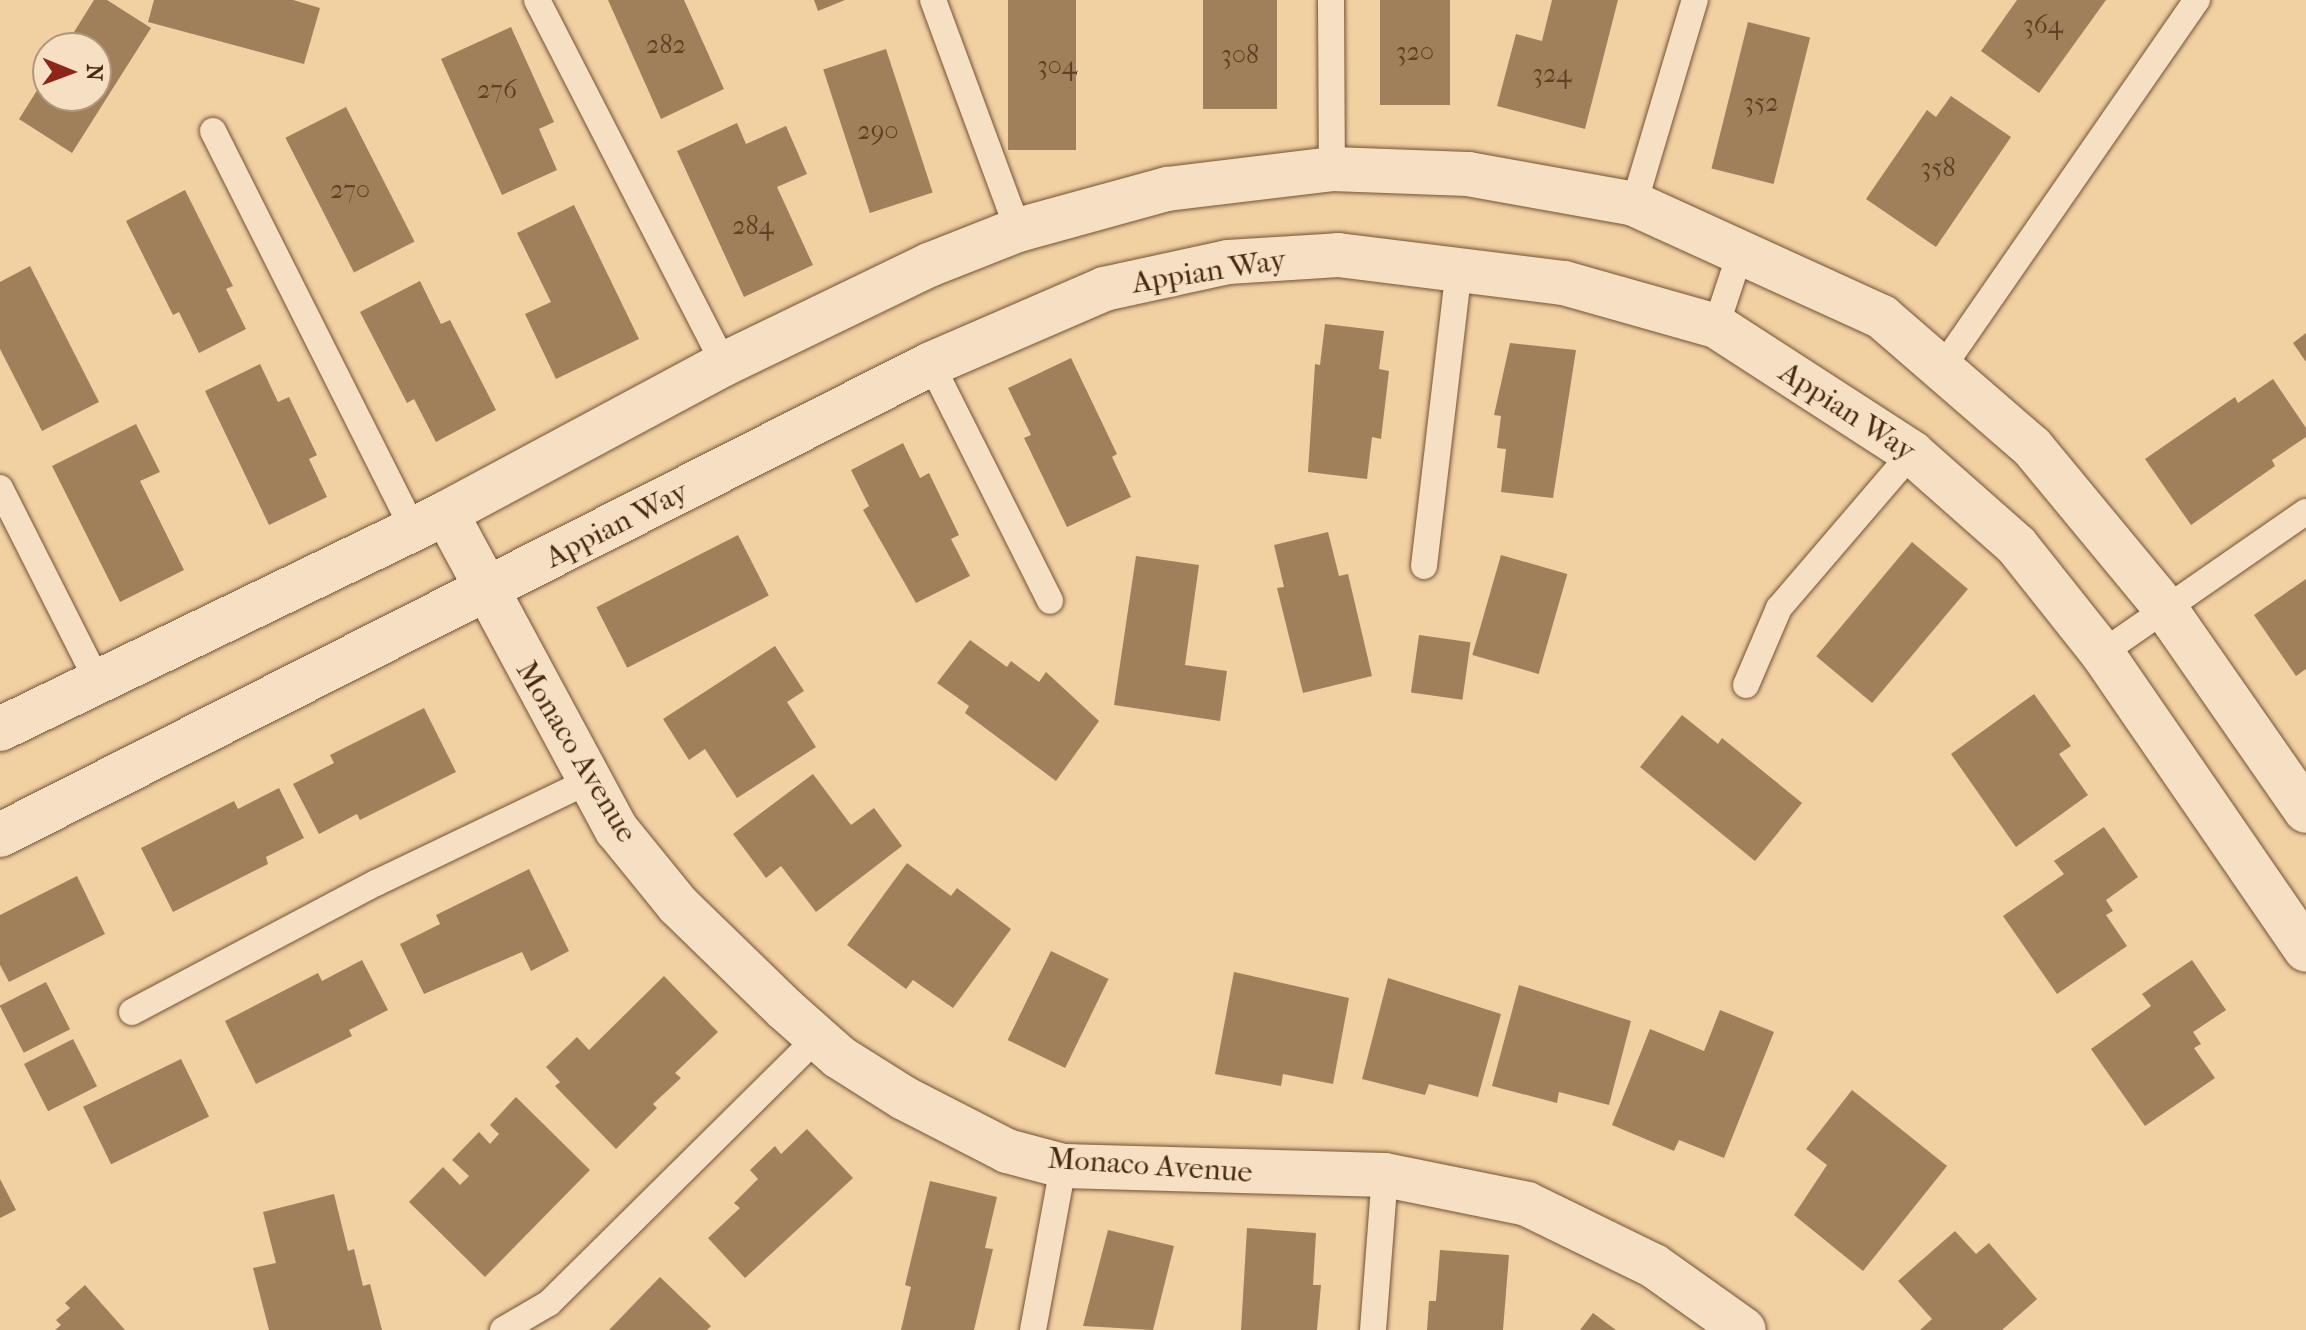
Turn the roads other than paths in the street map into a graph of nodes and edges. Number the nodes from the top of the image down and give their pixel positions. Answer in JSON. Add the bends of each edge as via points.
{"nodes":[{"id":1,"x":537,"y":0,"type":"edge"},
{"id":2,"x":933,"y":0,"type":"edge"},
{"id":3,"x":1331,"y":0,"type":"edge"},
{"id":4,"x":1695,"y":0,"type":"edge"},
{"id":5,"x":2197,"y":0,"type":"edge"},
{"id":6,"x":213,"y":131,"type":"dead end"},
{"id":7,"x":1332,"y":169,"type":"junction"},
{"id":8,"x":1634,"y":204,"type":"junction"},
{"id":9,"x":1018,"y":230,"type":"junction"},
{"id":10,"x":1741,"y":251,"type":"junction"},
{"id":11,"x":1459,"y":266,"type":"junction"},
{"id":12,"x":1716,"y":326,"type":"junction"},
{"id":13,"x":724,"y":364,"type":"junction"},
{"id":14,"x":931,"y":364,"type":"junction"},
{"id":15,"x":1942,"y":368,"type":"junction"},
{"id":16,"x":1912,"y":453,"type":"junction"},
{"id":17,"x":0,"y":488,"type":"edge"},
{"id":18,"x":2306,"y":512,"type":"edge"},
{"id":19,"x":429,"y":521,"type":"junction"},
{"id":20,"x":1424,"y":566,"type":"dead end"},
{"id":21,"x":485,"y":593,"type":"junction"},
{"id":22,"x":1050,"y":601,"type":"dead end"},
{"id":23,"x":2165,"y":608,"type":"junction"},
{"id":24,"x":2102,"y":653,"type":"junction"},
{"id":25,"x":97,"y":680,"type":"junction"},
{"id":26,"x":1746,"y":685,"type":"dead end"},
{"id":27,"x":0,"y":729,"type":"edge"},
{"id":28,"x":587,"y":782,"type":"junction"},
{"id":29,"x":2306,"y":811,"type":"edge"},
{"id":30,"x":0,"y":835,"type":"edge"},
{"id":31,"x":2306,"y":950,"type":"edge"},
{"id":32,"x":132,"y":1012,"type":"dead end"},
{"id":33,"x":818,"y":1037,"type":"junction"},
{"id":34,"x":1063,"y":1166,"type":"junction"},
{"id":35,"x":1385,"y":1175,"type":"junction"},
{"id":36,"x":503,"y":1330,"type":"edge"},
{"id":37,"x":1033,"y":1330,"type":"edge"},
{"id":38,"x":1373,"y":1330,"type":"edge"},
{"id":39,"x":1744,"y":1330,"type":"edge"}],
"edges":[{"from":1,"to":13,"type":"lane"},
{"from":2,"to":9,"type":"lane"},
{"from":3,"to":7,"type":"lane"},
{"from":4,"to":8,"type":"lane"},
{"from":5,"to":15,"type":"lane"},
{"from":6,"to":19,"type":"lane"},
{"from":7,"to":8,"type":"street","via":[[1468,174]]},
{"from":7,"to":9,"type":"street","via":[[1167,189]]},
{"from":8,"to":10,"type":"street"},
{"from":9,"to":13,"type":"street","via":[[929,265]]},
{"from":10,"to":12,"type":"lane"},
{"from":10,"to":15,"type":"street","via":[[1882,317]]},
{"from":11,"to":12,"type":"street","name":"Appian Way","via":[[1564,283]]},
{"from":11,"to":14,"type":"street","name":"Appian Way","via":[[1338,255],[1228,262],[1104,289]]},
{"from":11,"to":20,"type":"lane"},
{"from":12,"to":16,"type":"street","name":"Appian Way"},
{"from":13,"to":19,"type":"street"},
{"from":14,"to":21,"type":"street","name":"Appian Way"},
{"from":14,"to":22,"type":"lane"},
{"from":15,"to":23,"type":"street","via":[[2032,447]]},
{"from":16,"to":24,"type":"street","name":"Appian Way","via":[[2017,546]]},
{"from":16,"to":26,"type":"lane","via":[[1779,608]]},
{"from":17,"to":25,"type":"lane"},
{"from":18,"to":23,"type":"lane"},
{"from":19,"to":21,"type":"street","name":"Monaco Avenue"},
{"from":19,"to":25,"type":"street"},
{"from":21,"to":28,"type":"street","name":"Monaco Avenue"},
{"from":21,"to":30,"type":"street","name":"Appian Way"},
{"from":23,"to":24,"type":"lane"},
{"from":23,"to":29,"type":"street"},
{"from":24,"to":31,"type":"street","name":"Appian Way"},
{"from":25,"to":27,"type":"street"},
{"from":28,"to":32,"type":"lane","via":[[376,883]]},
{"from":28,"to":33,"type":"street","name":"Monaco Avenue","via":[[617,830],[678,905]]},
{"from":33,"to":34,"type":"street","name":"Monaco Avenue","via":[[917,1104],[1007,1151]]},
{"from":33,"to":36,"type":"lane","via":[[549,1303]]},
{"from":34,"to":35,"type":"street","name":"Monaco Avenue"},
{"from":34,"to":37,"type":"lane"},
{"from":35,"to":38,"type":"lane"},
{"from":35,"to":39,"type":"street","name":"Monaco Avenue","via":[[1527,1204],[1596,1233],[1654,1266]]}]}
